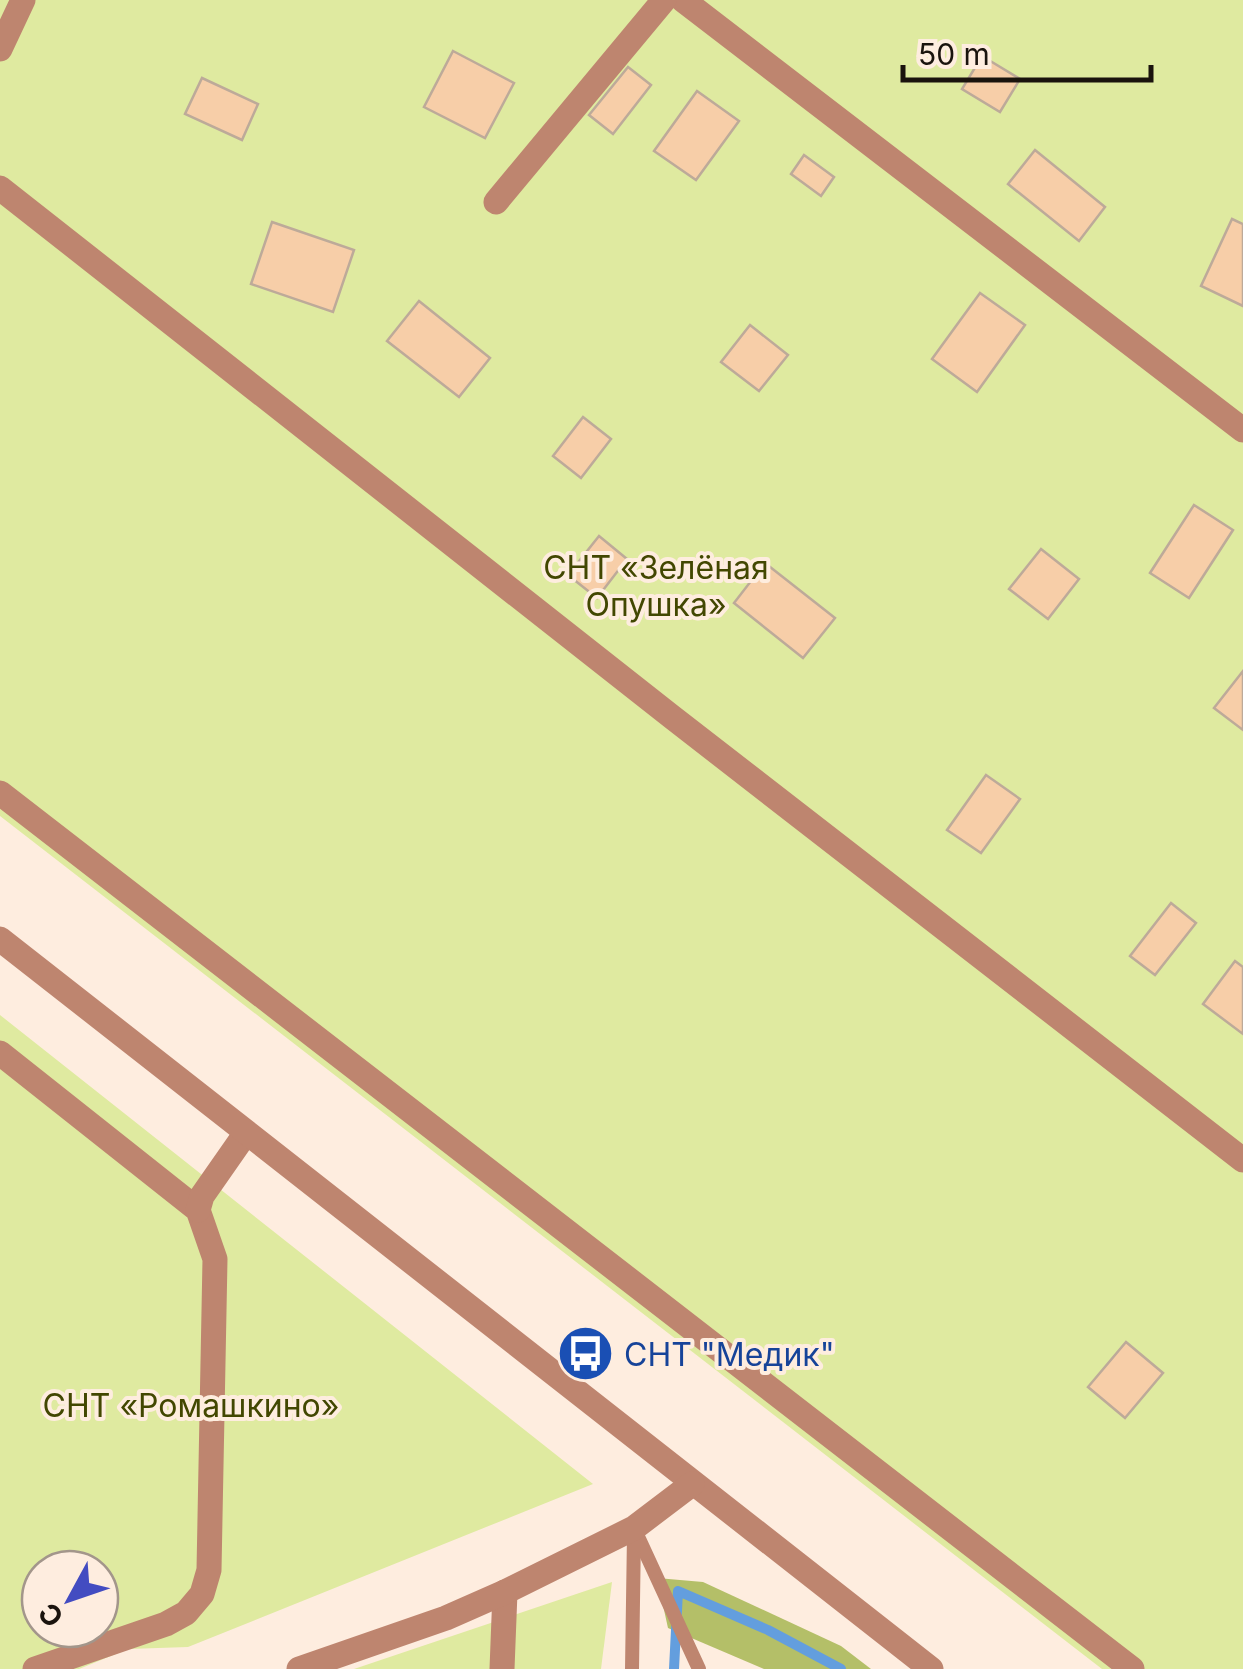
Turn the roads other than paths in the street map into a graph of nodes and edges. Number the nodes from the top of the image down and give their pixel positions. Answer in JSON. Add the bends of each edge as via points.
{"nodes":[{"id":1,"x":23,"y":0,"type":"edge"},
{"id":2,"x":664,"y":0,"type":"edge"},
{"id":3,"x":684,"y":0,"type":"edge"},
{"id":4,"x":0,"y":50,"type":"edge"},
{"id":5,"x":0,"y":188,"type":"edge"},
{"id":6,"x":496,"y":202,"type":"dead end"},
{"id":7,"x":1243,"y":430,"type":"edge"},
{"id":8,"x":0,"y":793,"type":"edge"},
{"id":9,"x":0,"y":939,"type":"edge"},
{"id":10,"x":0,"y":1053,"type":"edge"},
{"id":11,"x":246,"y":1133,"type":"junction"},
{"id":12,"x":1243,"y":1160,"type":"edge"},
{"id":13,"x":198,"y":1210,"type":"junction"},
{"id":14,"x":692,"y":1484,"type":"junction"},
{"id":15,"x":634,"y":1528,"type":"junction"},
{"id":16,"x":506,"y":1592,"type":"junction"},
{"id":17,"x":497,"y":1668,"type":"edge"},
{"id":18,"x":35,"y":1669,"type":"edge"},
{"id":19,"x":299,"y":1669,"type":"edge"},
{"id":20,"x":632,"y":1669,"type":"edge"},
{"id":21,"x":700,"y":1669,"type":"edge"},
{"id":22,"x":931,"y":1669,"type":"edge"},
{"id":23,"x":1132,"y":1669,"type":"edge"}],
"edges":[{"from":1,"to":4,"type":"street"},
{"from":2,"to":6,"type":"street"},
{"from":3,"to":7,"type":"street"},
{"from":5,"to":12,"type":"street"},
{"from":8,"to":23,"type":"street"},
{"from":9,"to":11,"type":"street"},
{"from":10,"to":13,"type":"street"},
{"from":11,"to":13,"type":"street"},
{"from":11,"to":14,"type":"street"},
{"from":13,"to":18,"type":"street","via":[[215,1259],[209,1570],[202,1594],[166,1624]]},
{"from":14,"to":15,"type":"street"},
{"from":14,"to":22,"type":"street"},
{"from":15,"to":16,"type":"street"},
{"from":15,"to":20,"type":"lane"},
{"from":15,"to":21,"type":"lane"},
{"from":16,"to":17,"type":"street"},
{"from":16,"to":19,"type":"street"}]}
